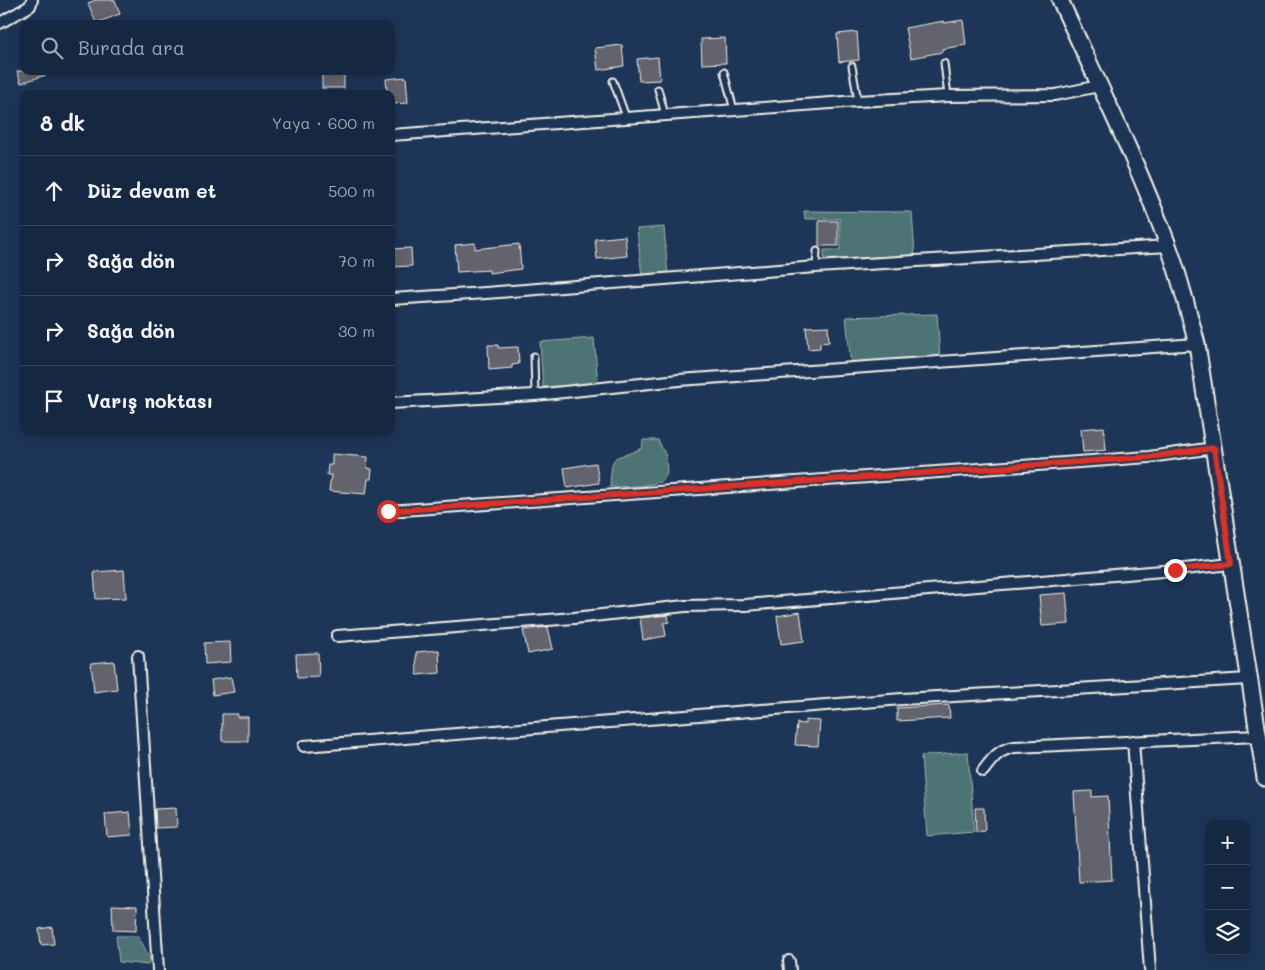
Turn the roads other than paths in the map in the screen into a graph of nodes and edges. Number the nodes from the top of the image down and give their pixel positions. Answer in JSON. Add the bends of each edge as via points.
{"nodes":[{"id":1,"x":32,"y":0,"type":"edge"},
{"id":2,"x":1060,"y":0,"type":"edge"},
{"id":3,"x":0,"y":23,"type":"edge"},
{"id":4,"x":944,"y":63,"type":"dead end"},
{"id":5,"x":852,"y":66,"type":"dead end"},
{"id":6,"x":724,"y":72,"type":"dead end"},
{"id":7,"x":614,"y":81,"type":"dead end"},
{"id":8,"x":1099,"y":86,"type":"junction"},
{"id":9,"x":658,"y":89,"type":"dead end"},
{"id":10,"x":948,"y":96,"type":"junction"},
{"id":11,"x":858,"y":101,"type":"junction"},
{"id":12,"x":734,"y":110,"type":"junction"},
{"id":13,"x":665,"y":115,"type":"junction"},
{"id":14,"x":627,"y":118,"type":"junction"},
{"id":15,"x":395,"y":135,"type":"edge"},
{"id":16,"x":1169,"y":246,"type":"junction"},
{"id":17,"x":817,"y":251,"type":"dead end"},
{"id":18,"x":816,"y":266,"type":"junction"},
{"id":19,"x":395,"y":299,"type":"edge"},
{"id":20,"x":1197,"y":344,"type":"junction"},
{"id":21,"x":534,"y":356,"type":"dead end"},
{"id":22,"x":535,"y":395,"type":"junction"},
{"id":23,"x":395,"y":403,"type":"edge"},
{"id":24,"x":1214,"y":448,"type":"junction"},
{"id":25,"x":388,"y":511,"type":"dead end"},
{"id":26,"x":1231,"y":564,"type":"junction"},
{"id":27,"x":337,"y":636,"type":"dead end"},
{"id":28,"x":138,"y":656,"type":"dead end"},
{"id":29,"x":1249,"y":679,"type":"junction"},
{"id":30,"x":1258,"y":736,"type":"junction"},
{"id":31,"x":1133,"y":741,"type":"junction"},
{"id":32,"x":304,"y":746,"type":"dead end"},
{"id":33,"x":983,"y":771,"type":"dead end"},
{"id":34,"x":1265,"y":778,"type":"edge"},
{"id":35,"x":158,"y":970,"type":"edge"},
{"id":36,"x":1150,"y":970,"type":"edge"}],
"edges":[{"from":1,"to":3,"type":"street","via":[[30,6]]},
{"from":2,"to":8,"type":"street"},
{"from":4,"to":10,"type":"lane"},
{"from":5,"to":11,"type":"lane"},
{"from":6,"to":12,"type":"lane"},
{"from":7,"to":14,"type":"lane"},
{"from":8,"to":10,"type":"street","via":[[1055,95]]},
{"from":8,"to":16,"type":"street"},
{"from":9,"to":13,"type":"lane"},
{"from":10,"to":11,"type":"street"},
{"from":11,"to":12,"type":"street"},
{"from":12,"to":13,"type":"street"},
{"from":13,"to":14,"type":"street"},
{"from":14,"to":15,"type":"street"},
{"from":16,"to":18,"type":"street"},
{"from":16,"to":20,"type":"street"},
{"from":17,"to":18,"type":"lane"},
{"from":18,"to":19,"type":"street"},
{"from":20,"to":22,"type":"street","via":[[679,380]]},
{"from":20,"to":24,"type":"street"},
{"from":21,"to":22,"type":"lane"},
{"from":22,"to":23,"type":"street"},
{"from":24,"to":25,"type":"street","via":[[1149,457]]},
{"from":24,"to":26,"type":"street"},
{"from":26,"to":27,"type":"street","via":[[745,606],[685,606]]},
{"from":26,"to":29,"type":"street"},
{"from":28,"to":35,"type":"street"},
{"from":29,"to":30,"type":"street"},
{"from":29,"to":32,"type":"street","via":[[893,699]]},
{"from":30,"to":31,"type":"street"},
{"from":30,"to":34,"type":"street"},
{"from":31,"to":33,"type":"street","via":[[1005,748]]},
{"from":31,"to":36,"type":"street"}]}
